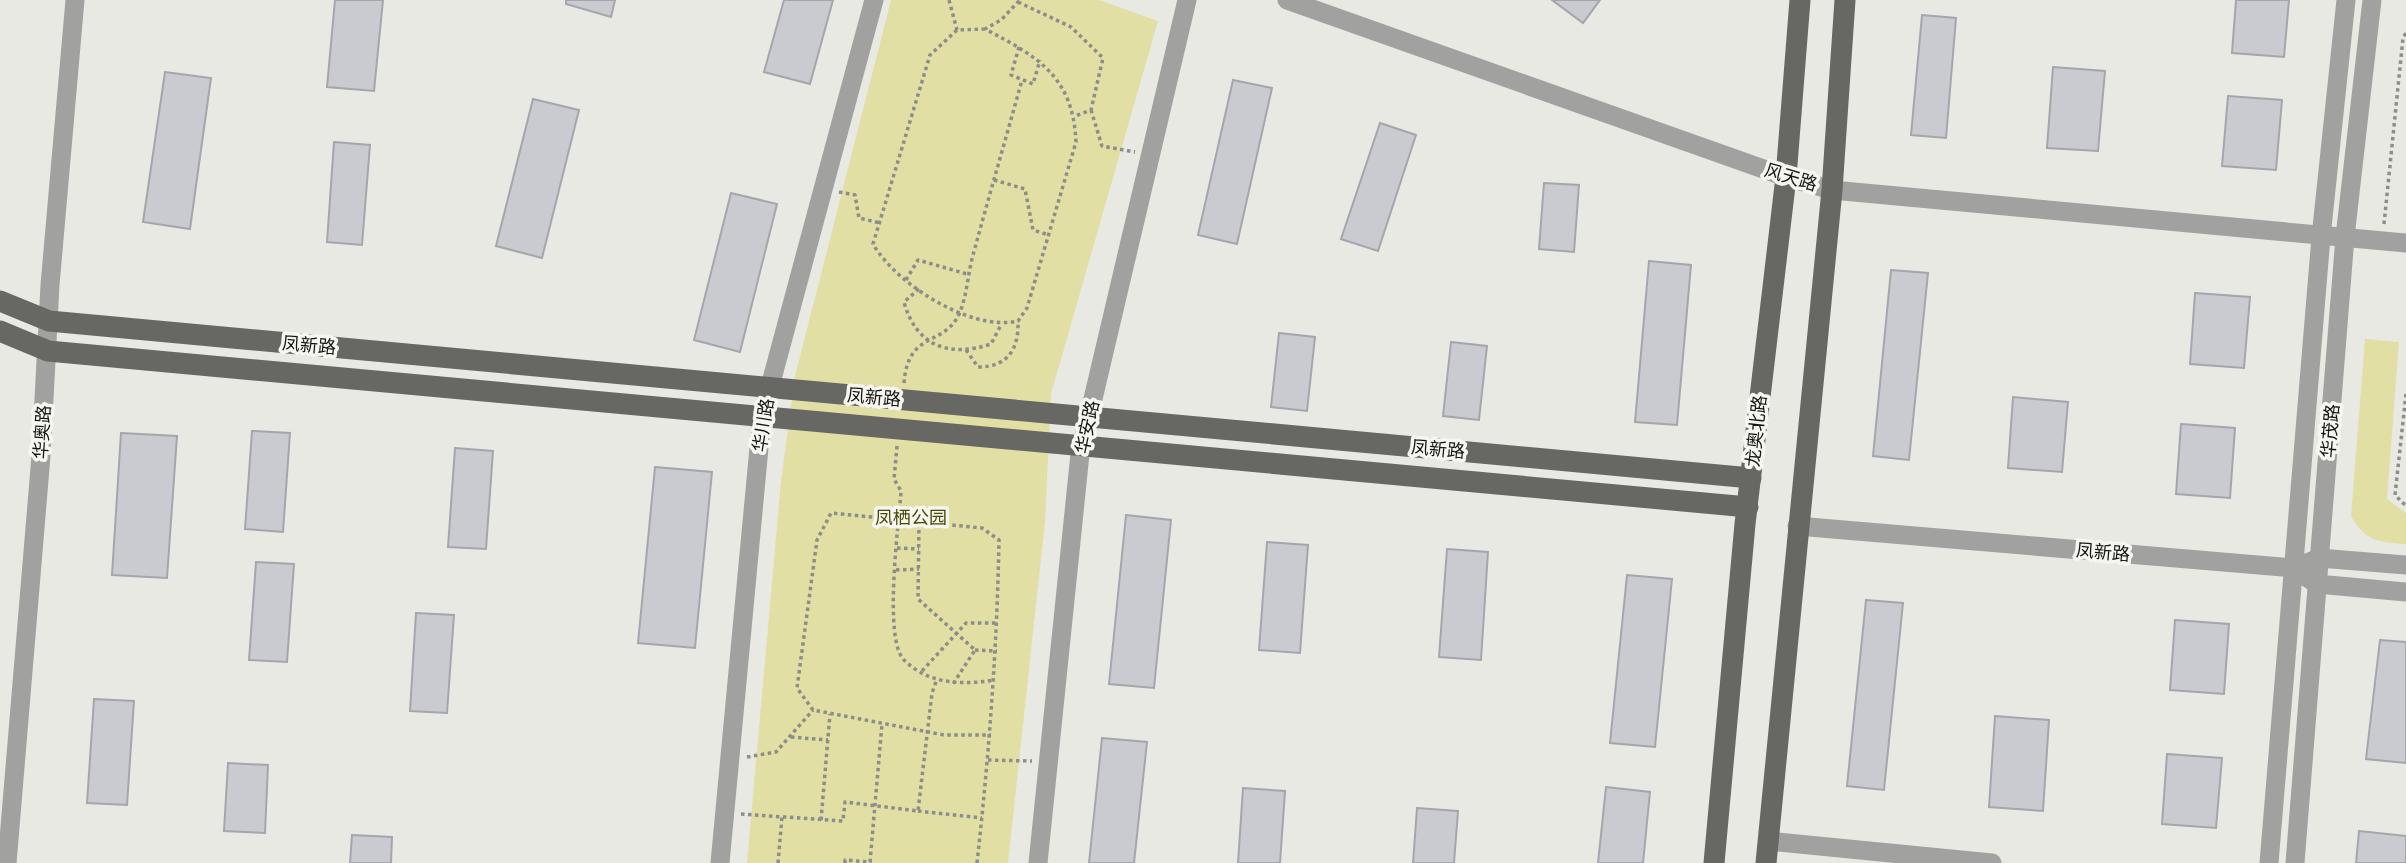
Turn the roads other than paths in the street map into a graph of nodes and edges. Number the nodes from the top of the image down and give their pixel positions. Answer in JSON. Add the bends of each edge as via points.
{"nodes":[{"id":1,"x":75,"y":0,"type":"edge"},
{"id":2,"x":874,"y":0,"type":"edge"},
{"id":3,"x":1187,"y":0,"type":"edge"},
{"id":4,"x":1287,"y":0,"type":"edge"},
{"id":5,"x":1800,"y":0,"type":"edge"},
{"id":6,"x":1845,"y":0,"type":"edge"},
{"id":7,"x":2346,"y":0,"type":"edge"},
{"id":8,"x":2372,"y":0,"type":"edge"},
{"id":9,"x":1786,"y":177,"type":"junction"},
{"id":10,"x":1832,"y":190,"type":"junction"},
{"id":11,"x":2321,"y":237,"type":"junction"},
{"id":12,"x":2345,"y":237,"type":"junction"},
{"id":13,"x":2406,"y":243,"type":"edge"},
{"id":14,"x":0,"y":301,"type":"edge"},
{"id":15,"x":48,"y":321,"type":"junction"},
{"id":16,"x":0,"y":331,"type":"edge"},
{"id":17,"x":48,"y":351,"type":"junction"},
{"id":18,"x":770,"y":387,"type":"junction"},
{"id":19,"x":762,"y":416,"type":"junction"},
{"id":20,"x":1089,"y":417,"type":"junction"},
{"id":21,"x":1082,"y":446,"type":"junction"},
{"id":22,"x":1751,"y":478,"type":"junction"},
{"id":23,"x":1748,"y":507,"type":"junction"},
{"id":24,"x":1797,"y":526,"type":"junction"},
{"id":25,"x":2319,"y":558,"type":"junction"},
{"id":26,"x":2406,"y":565,"type":"edge"},
{"id":27,"x":2294,"y":568,"type":"junction"},
{"id":28,"x":2317,"y":584,"type":"junction"},
{"id":29,"x":2406,"y":592,"type":"edge"},
{"id":30,"x":1768,"y":841,"type":"junction"},
{"id":31,"x":7,"y":863,"type":"edge"},
{"id":32,"x":720,"y":863,"type":"edge"},
{"id":33,"x":1038,"y":863,"type":"edge"},
{"id":34,"x":1714,"y":863,"type":"edge"},
{"id":35,"x":1766,"y":863,"type":"edge"},
{"id":36,"x":1992,"y":863,"type":"edge"},
{"id":37,"x":2269,"y":863,"type":"edge"},
{"id":38,"x":2295,"y":863,"type":"edge"}],
"edges":[{"from":1,"to":15,"type":"street","name":"华奥路"},
{"from":2,"to":18,"type":"street","name":"华川路"},
{"from":3,"to":20,"type":"street","name":"华安路"},
{"from":4,"to":9,"type":"street","name":"风天路"},
{"from":5,"to":9,"type":"main road","name":"龙奥北路"},
{"from":6,"to":10,"type":"main road"},
{"from":7,"to":11,"type":"street"},
{"from":8,"to":12,"type":"street","name":"华茂路"},
{"from":9,"to":10,"type":"street","name":"风天路"},
{"from":9,"to":22,"type":"main road","name":"龙奥北路"},
{"from":10,"to":11,"type":"street","name":"风天路"},
{"from":10,"to":24,"type":"main road"},
{"from":11,"to":12,"type":"street","name":"风天路"},
{"from":11,"to":27,"type":"street"},
{"from":12,"to":13,"type":"street","name":"风天路"},
{"from":12,"to":25,"type":"street","name":"华茂路"},
{"from":14,"to":15,"type":"main road","name":"凤新路"},
{"from":15,"to":17,"type":"street","name":"华奥路"},
{"from":15,"to":18,"type":"main road","name":"凤新路"},
{"from":16,"to":17,"type":"main road"},
{"from":17,"to":19,"type":"main road"},
{"from":17,"to":31,"type":"street","name":"华奥路"},
{"from":18,"to":19,"type":"street","name":"华川路"},
{"from":18,"to":20,"type":"main road","name":"凤新路"},
{"from":19,"to":21,"type":"main road"},
{"from":19,"to":32,"type":"street","name":"华川路"},
{"from":20,"to":21,"type":"street","name":"华安路"},
{"from":20,"to":22,"type":"main road","name":"凤新路"},
{"from":21,"to":23,"type":"main road"},
{"from":21,"to":33,"type":"street","name":"华安路"},
{"from":22,"to":23,"type":"main road","name":"龙奥北路"},
{"from":23,"to":34,"type":"main road","name":"龙奥北路"},
{"from":24,"to":27,"type":"street","name":"凤新路"},
{"from":24,"to":30,"type":"main road"},
{"from":25,"to":26,"type":"street","name":"凤新路"},
{"from":25,"to":27,"type":"street","name":"凤新路"},
{"from":25,"to":28,"type":"street","name":"华茂路"},
{"from":27,"to":28,"type":"street"},
{"from":27,"to":37,"type":"street"},
{"from":28,"to":29,"type":"street"},
{"from":28,"to":38,"type":"street","name":"华茂路"},
{"from":30,"to":35,"type":"main road"},
{"from":30,"to":36,"type":"street"}]}
